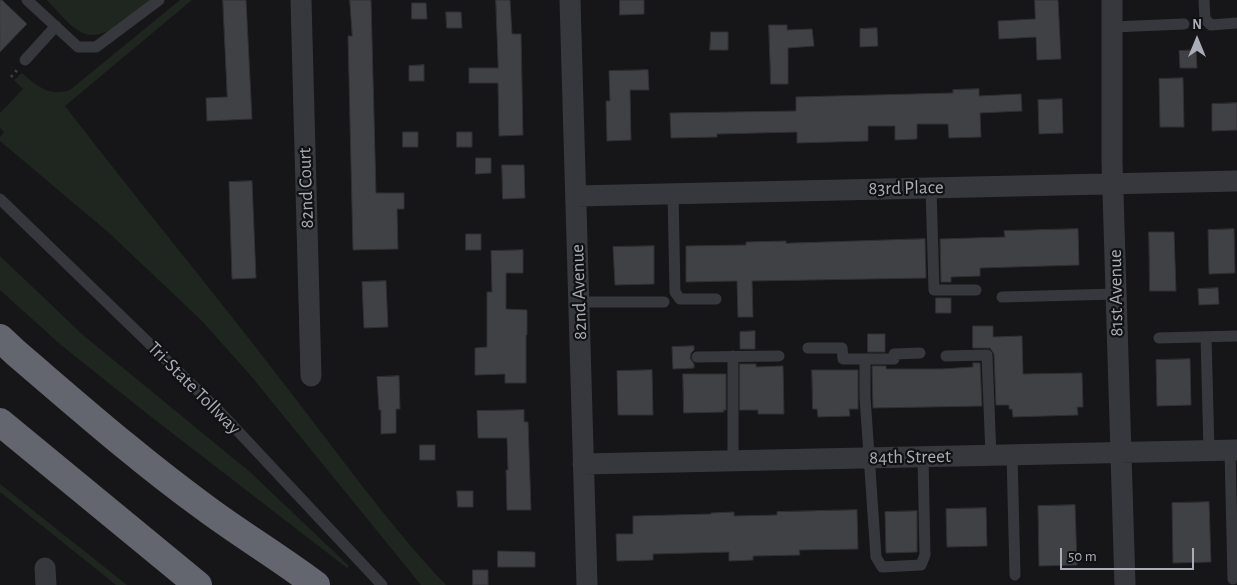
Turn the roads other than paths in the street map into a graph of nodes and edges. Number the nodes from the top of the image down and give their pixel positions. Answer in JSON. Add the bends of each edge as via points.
{"nodes":[{"id":1,"x":28,"y":0,"type":"edge"},
{"id":2,"x":159,"y":0,"type":"edge"},
{"id":3,"x":301,"y":0,"type":"edge"},
{"id":4,"x":570,"y":0,"type":"edge"},
{"id":5,"x":1112,"y":0,"type":"edge"},
{"id":6,"x":1204,"y":0,"type":"edge"},
{"id":7,"x":1237,"y":23,"type":"edge"},
{"id":8,"x":1184,"y":24,"type":"dead end"},
{"id":9,"x":56,"y":26,"type":"junction"},
{"id":10,"x":1113,"y":27,"type":"junction"},
{"id":11,"x":25,"y":60,"type":"dead end"},
{"id":12,"x":1237,"y":181,"type":"edge"},
{"id":13,"x":1113,"y":184,"type":"junction"},
{"id":14,"x":931,"y":188,"type":"junction"},
{"id":15,"x":673,"y":194,"type":"junction"},
{"id":16,"x":576,"y":196,"type":"junction"},
{"id":17,"x":0,"y":199,"type":"edge"},
{"id":18,"x":976,"y":290,"type":"dead end"},
{"id":19,"x":1117,"y":294,"type":"junction"},
{"id":20,"x":1002,"y":296,"type":"dead end"},
{"id":21,"x":716,"y":299,"type":"dead end"},
{"id":22,"x":579,"y":302,"type":"junction"},
{"id":23,"x":664,"y":302,"type":"dead end"},
{"id":24,"x":1237,"y":336,"type":"edge"},
{"id":25,"x":1206,"y":337,"type":"junction"},
{"id":26,"x":0,"y":338,"type":"edge"},
{"id":27,"x":1159,"y":338,"type":"dead end"},
{"id":28,"x":808,"y":348,"type":"dead end"},
{"id":29,"x":920,"y":353,"type":"dead end"},
{"id":30,"x":733,"y":356,"type":"junction"},
{"id":31,"x":779,"y":356,"type":"dead end"},
{"id":32,"x":946,"y":356,"type":"dead end"},
{"id":33,"x":697,"y":357,"type":"dead end"},
{"id":34,"x":865,"y":359,"type":"junction"},
{"id":35,"x":311,"y":376,"type":"dead end"},
{"id":36,"x":0,"y":422,"type":"edge"},
{"id":37,"x":1225,"y":450,"type":"edge"},
{"id":38,"x":1120,"y":453,"type":"junction"},
{"id":39,"x":1001,"y":455,"type":"junction"},
{"id":40,"x":922,"y":457,"type":"junction"},
{"id":41,"x":870,"y":458,"type":"junction"},
{"id":42,"x":734,"y":461,"type":"junction"},
{"id":43,"x":584,"y":464,"type":"junction"},
{"id":44,"x":1015,"y":575,"type":"dead end"},
{"id":45,"x":1233,"y":579,"type":"dead end"},
{"id":46,"x":198,"y":585,"type":"edge"},
{"id":47,"x":316,"y":585,"type":"edge"},
{"id":48,"x":382,"y":585,"type":"edge"},
{"id":49,"x":587,"y":585,"type":"edge"},
{"id":50,"x":1125,"y":585,"type":"edge"}],
"edges":[{"from":1,"to":9,"type":"lane"},
{"from":2,"to":9,"type":"lane","via":[[96,47],[78,47]]},
{"from":3,"to":35,"type":"street","name":"82nd Court"},
{"from":4,"to":16,"type":"street","name":"82nd Avenue"},
{"from":5,"to":10,"type":"street","name":"81st Avenue"},
{"from":6,"to":7,"type":"lane","via":[[1205,19],[1211,25]]},
{"from":8,"to":10,"type":"lane"},
{"from":9,"to":11,"type":"lane"},
{"from":10,"to":13,"type":"street","name":"81st Avenue"},
{"from":12,"to":13,"type":"street","name":"83rd Place"},
{"from":13,"to":14,"type":"street","name":"83rd Place"},
{"from":13,"to":19,"type":"street","name":"81st Avenue"},
{"from":14,"to":15,"type":"street","name":"83rd Place"},
{"from":14,"to":18,"type":"lane","via":[[934,290]]},
{"from":15,"to":16,"type":"street","name":"83rd Place"},
{"from":15,"to":21,"type":"lane","via":[[675,292],[680,299]]},
{"from":16,"to":22,"type":"street","name":"82nd Avenue"},
{"from":17,"to":48,"type":"lane","name":"Tri-State Tollway","via":[[220,412]]},
{"from":19,"to":20,"type":"lane"},
{"from":19,"to":38,"type":"street","name":"81st Avenue"},
{"from":22,"to":23,"type":"lane"},
{"from":22,"to":43,"type":"street","name":"82nd Avenue"},
{"from":24,"to":25,"type":"lane"},
{"from":25,"to":27,"type":"lane"},
{"from":25,"to":37,"type":"lane"},
{"from":26,"to":47,"type":"highway","via":[[106,430],[204,508]]},
{"from":28,"to":34,"type":"lane","via":[[842,348],[843,359]]},
{"from":29,"to":34,"type":"lane","via":[[894,354],[894,359]]},
{"from":30,"to":31,"type":"lane"},
{"from":30,"to":33,"type":"lane"},
{"from":30,"to":42,"type":"lane"},
{"from":32,"to":39,"type":"lane","via":[[987,355]]},
{"from":34,"to":41,"type":"lane"},
{"from":36,"to":46,"type":"highway"},
{"from":37,"to":38,"type":"street","name":"84th Street"},
{"from":37,"to":45,"type":"lane"},
{"from":38,"to":39,"type":"street","name":"84th Street"},
{"from":38,"to":50,"type":"street","name":"81st Avenue"},
{"from":39,"to":40,"type":"street","name":"84th Street"},
{"from":39,"to":44,"type":"lane"},
{"from":40,"to":41,"type":"street","name":"84th Street"},
{"from":40,"to":41,"type":"lane","via":[[925,555],[921,565],[882,567],[876,557]]},
{"from":41,"to":42,"type":"street","name":"84th Street"},
{"from":42,"to":43,"type":"street","name":"84th Street"},
{"from":43,"to":49,"type":"street","name":"82nd Avenue"}]}
